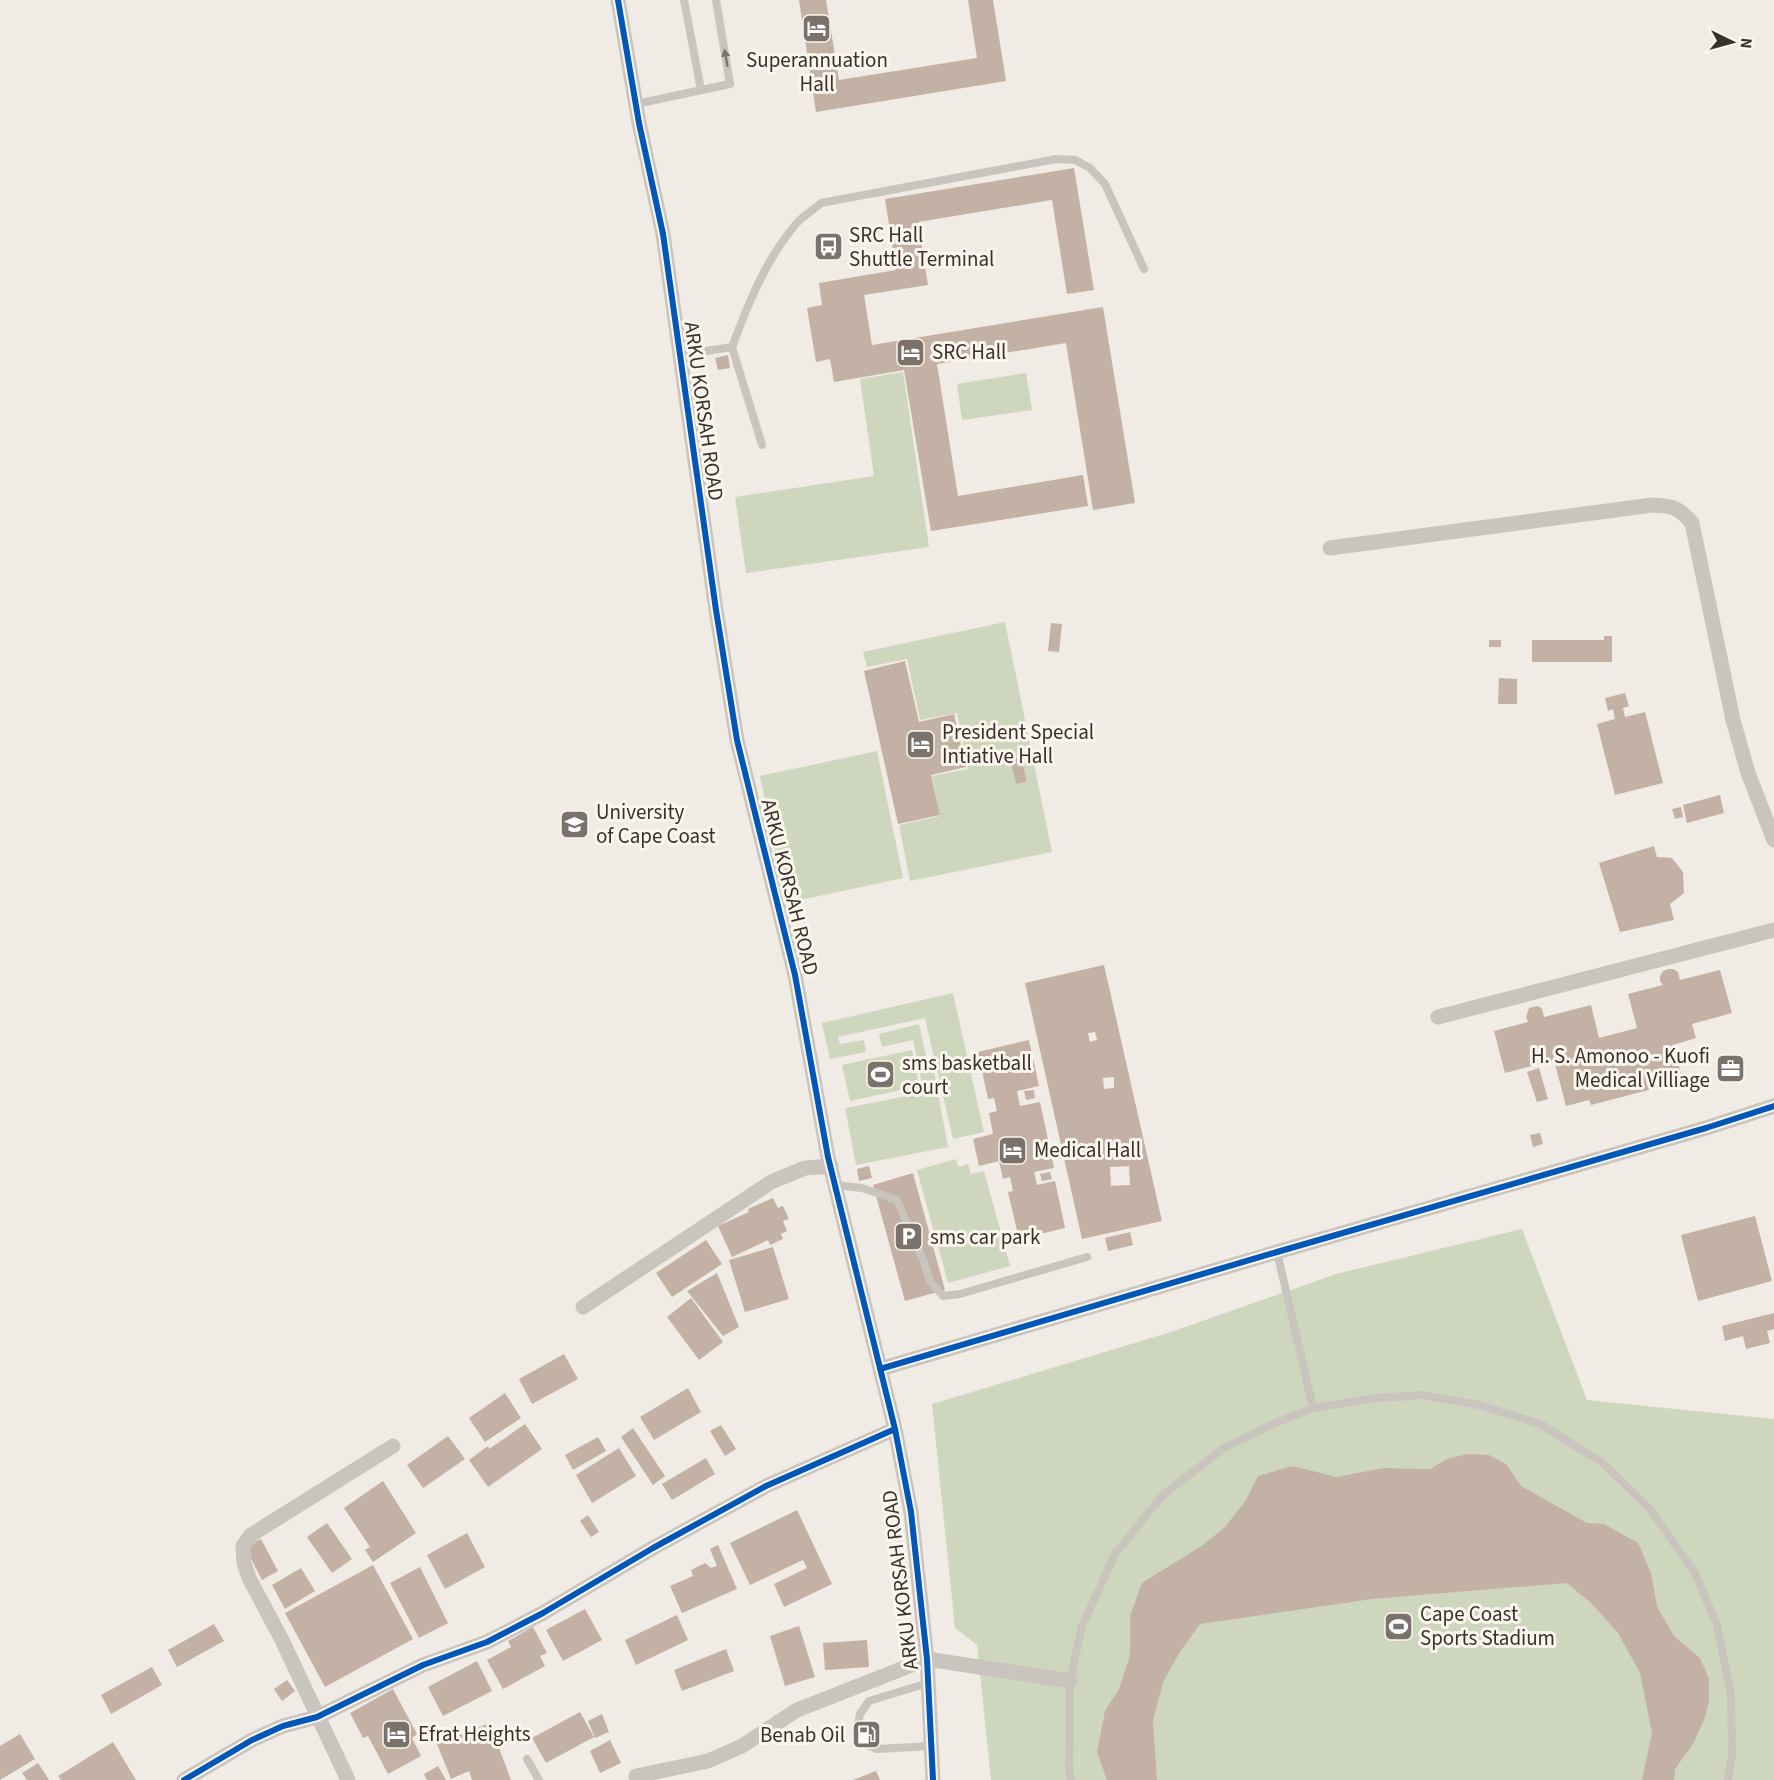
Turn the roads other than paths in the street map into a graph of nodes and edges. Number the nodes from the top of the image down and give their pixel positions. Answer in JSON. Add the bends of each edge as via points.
{"nodes":[{"id":1,"x":618,"y":0,"type":"edge"},
{"id":2,"x":684,"y":0,"type":"edge"},
{"id":3,"x":716,"y":0,"type":"edge"},
{"id":4,"x":701,"y":90,"type":"junction"},
{"id":5,"x":636,"y":104,"type":"junction"},
{"id":6,"x":1144,"y":269,"type":"dead end"},
{"id":7,"x":732,"y":347,"type":"junction"},
{"id":8,"x":680,"y":355,"type":"junction"},
{"id":9,"x":762,"y":445,"type":"dead end"},
{"id":10,"x":1330,"y":548,"type":"dead end"},
{"id":11,"x":1774,"y":840,"type":"edge"},
{"id":12,"x":1774,"y":930,"type":"edge"},
{"id":13,"x":1438,"y":1017,"type":"dead end"},
{"id":14,"x":1774,"y":1106,"type":"edge"},
{"id":15,"x":831,"y":1166,"type":"junction"},
{"id":16,"x":835,"y":1185,"type":"junction"},
{"id":17,"x":1277,"y":1252,"type":"junction"},
{"id":18,"x":1087,"y":1257,"type":"dead end"},
{"id":19,"x":583,"y":1307,"type":"dead end"},
{"id":20,"x":880,"y":1369,"type":"junction"},
{"id":21,"x":1313,"y":1408,"type":"junction"},
{"id":22,"x":895,"y":1429,"type":"junction"},
{"id":23,"x":393,"y":1446,"type":"dead end"},
{"id":24,"x":927,"y":1659,"type":"junction"},
{"id":25,"x":1070,"y":1681,"type":"junction"},
{"id":26,"x":928,"y":1683,"type":"junction"},
{"id":27,"x":317,"y":1717,"type":"junction"},
{"id":28,"x":932,"y":1746,"type":"junction"},
{"id":29,"x":526,"y":1759,"type":"dead end"},
{"id":30,"x":636,"y":1776,"type":"dead end"},
{"id":31,"x":184,"y":1780,"type":"edge"},
{"id":32,"x":348,"y":1780,"type":"edge"},
{"id":33,"x":539,"y":1780,"type":"edge"},
{"id":34,"x":933,"y":1780,"type":"edge"},
{"id":35,"x":1071,"y":1780,"type":"edge"},
{"id":36,"x":1728,"y":1780,"type":"edge"}],
"edges":[{"from":1,"to":5,"type":"street","name":"ARKU KORSAH ROAD"},
{"from":2,"to":4,"type":"lane"},
{"from":4,"to":3,"type":"lane","one_way":true,"via":[[730,84]]},
{"from":4,"to":5,"type":"lane"},
{"from":5,"to":8,"type":"street","name":"ARKU KORSAH ROAD","via":[[663,234]]},
{"from":6,"to":7,"type":"lane","via":[[1106,184],[1076,160],[1056,159],[868,194],[821,203],[797,223],[771,258]]},
{"from":7,"to":8,"type":"lane"},
{"from":7,"to":9,"type":"lane"},
{"from":8,"to":15,"type":"street","name":"ARKU KORSAH ROAD","via":[[737,740],[795,975]]},
{"from":10,"to":11,"type":"street","via":[[1652,505],[1681,510],[1692,523],[1733,720]]},
{"from":12,"to":13,"type":"street"},
{"from":14,"to":17,"type":"street"},
{"from":15,"to":16,"type":"street","name":"ARKU KORSAH ROAD"},
{"from":15,"to":19,"type":"street","via":[[805,1168],[771,1182]]},
{"from":16,"to":18,"type":"lane","via":[[862,1188],[897,1200],[930,1281],[943,1296]]},
{"from":16,"to":20,"type":"street","name":"ARKU KORSAH ROAD"},
{"from":17,"to":20,"type":"street"},
{"from":17,"to":21,"type":"lane"},
{"from":20,"to":22,"type":"street","name":"ARKU KORSAH ROAD"},
{"from":21,"to":25,"type":"lane","via":[[1224,1448],[1163,1495],[1115,1554],[1082,1626]]},
{"from":21,"to":36,"type":"lane","via":[[1421,1395],[1479,1405],[1540,1425],[1603,1462],[1650,1509],[1695,1573],[1717,1625],[1731,1694],[1732,1755]]},
{"from":22,"to":24,"type":"street","name":"ARKU KORSAH ROAD","via":[[911,1512]]},
{"from":22,"to":27,"type":"street","via":[[766,1485],[488,1642],[423,1665]]},
{"from":23,"to":27,"type":"street","via":[[251,1535],[243,1546],[249,1578]]},
{"from":24,"to":25,"type":"street"},
{"from":24,"to":26,"type":"street","name":"ARKU KORSAH ROAD"},
{"from":24,"to":30,"type":"street","via":[[797,1710],[742,1746],[708,1761]]},
{"from":25,"to":35,"type":"lane"},
{"from":26,"to":28,"type":"street","name":"ARKU KORSAH ROAD"},
{"from":26,"to":28,"type":"lane","via":[[869,1701],[860,1714],[858,1726],[863,1743],[877,1749]]},
{"from":27,"to":31,"type":"street","via":[[252,1740]]},
{"from":27,"to":32,"type":"street"},
{"from":28,"to":34,"type":"street","name":"ARKU KORSAH ROAD"},
{"from":29,"to":33,"type":"lane"}]}
